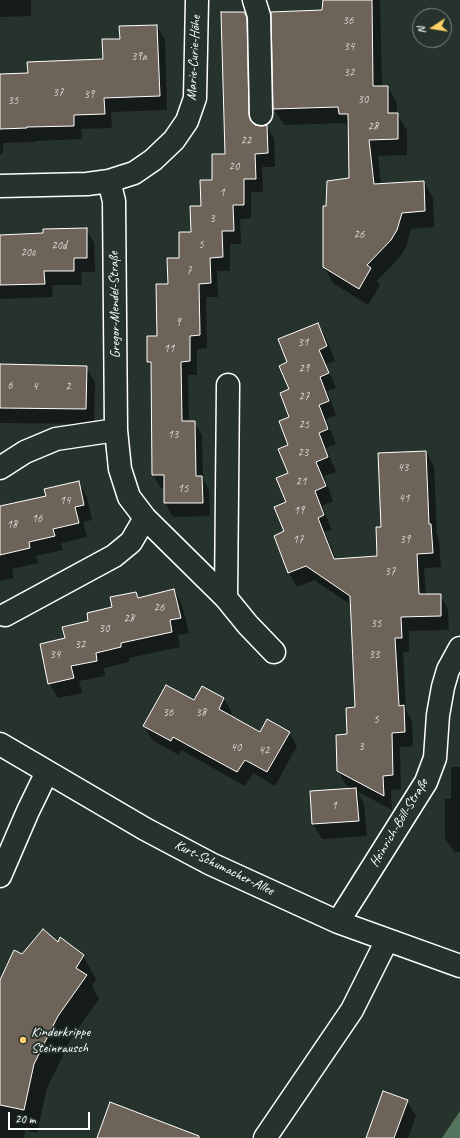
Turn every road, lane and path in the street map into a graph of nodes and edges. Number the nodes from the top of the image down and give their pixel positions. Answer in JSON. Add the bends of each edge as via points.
{"nodes":[{"id":1,"x":198,"y":0,"type":"edge"},
{"id":2,"x":254,"y":0,"type":"edge"},
{"id":3,"x":261,"y":114,"type":"dead end"},
{"id":4,"x":109,"y":181,"type":"junction"},
{"id":5,"x":0,"y":186,"type":"edge"},
{"id":6,"x":228,"y":385,"type":"dead end"},
{"id":7,"x":116,"y":430,"type":"junction"},
{"id":8,"x":0,"y":468,"type":"edge"},
{"id":9,"x":145,"y":518,"type":"junction"},
{"id":10,"x":226,"y":598,"type":"junction"},
{"id":11,"x":5,"y":615,"type":"dead end"},
{"id":12,"x":460,"y":648,"type":"edge"},
{"id":13,"x":274,"y":652,"type":"dead end"},
{"id":14,"x":0,"y":744,"type":"edge"},
{"id":15,"x":47,"y":772,"type":"junction"},
{"id":16,"x":0,"y":876,"type":"edge"},
{"id":17,"x":338,"y":922,"type":"junction"},
{"id":18,"x":387,"y":940,"type":"junction"},
{"id":19,"x":460,"y":966,"type":"edge"},
{"id":20,"x":265,"y":1138,"type":"edge"}],
"edges":[{"from":1,"to":4,"type":"street","name":"Marie-Curie-Höhe","via":[[195,98],[187,121],[174,140],[153,160],[134,173]]},
{"from":2,"to":3,"type":"street","via":[[258,16]]},
{"from":4,"to":5,"type":"street","name":"Marie-Curie-Höhe"},
{"from":4,"to":7,"type":"street","name":"Gregor-Mendel-Straße","via":[[114,201]]},
{"from":6,"to":10,"type":"street"},
{"from":7,"to":8,"type":"street","via":[[56,439],[25,452]]},
{"from":7,"to":9,"type":"street","name":"Gregor-Mendel-Straße","via":[[120,469],[129,497]]},
{"from":9,"to":10,"type":"street","name":"Gregor-Mendel-Straße"},
{"from":9,"to":11,"type":"street","via":[[130,542],[114,556]]},
{"from":10,"to":13,"type":"street","name":"Gregor-Mendel-Straße"},
{"from":12,"to":17,"type":"street","name":"Heinrich-Böll-Straße","via":[[448,670],[443,687],[435,758],[426,782]]},
{"from":14,"to":15,"type":"street","name":"Kurt-Schumacher-Allee"},
{"from":15,"to":16,"type":"street"},
{"from":15,"to":17,"type":"street","name":"Kurt-Schumacher-Allee","via":[[211,864]]},
{"from":17,"to":18,"type":"street","name":"Kurt-Schumacher-Allee"},
{"from":18,"to":19,"type":"street","name":"Kurt-Schumacher-Allee"},
{"from":18,"to":20,"type":"street","via":[[352,1010]]}]}
